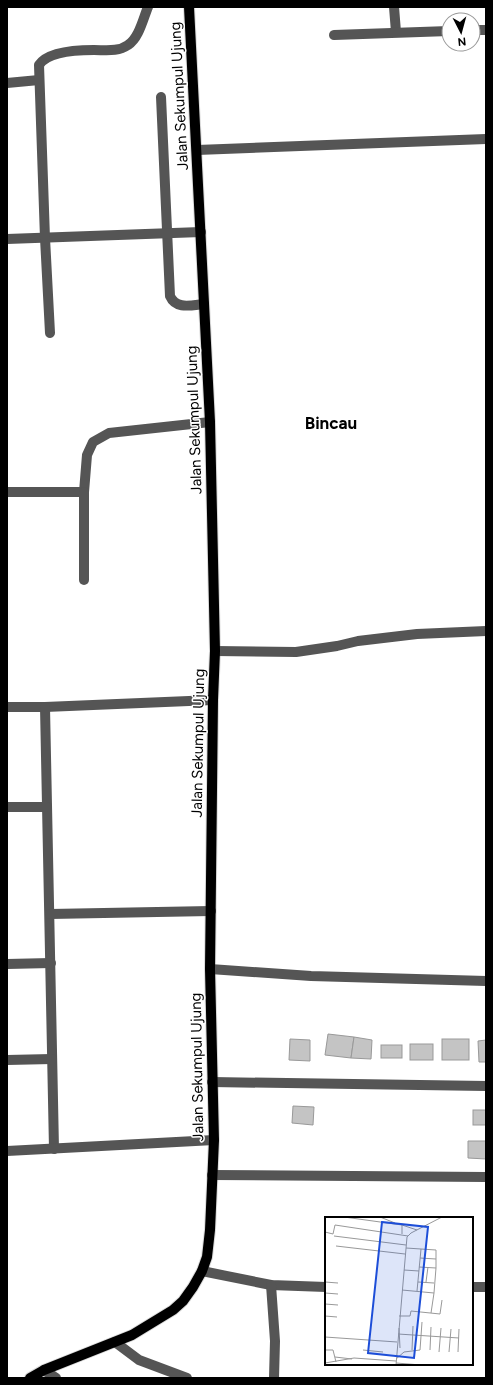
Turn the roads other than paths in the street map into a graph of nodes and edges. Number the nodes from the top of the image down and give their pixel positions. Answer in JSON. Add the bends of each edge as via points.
{"nodes":[{"id":1,"x":148,"y":7,"type":"edge"},
{"id":2,"x":189,"y":7,"type":"edge"},
{"id":3,"x":394,"y":7,"type":"edge"},
{"id":4,"x":441,"y":31,"type":"edge"},
{"id":5,"x":396,"y":32,"type":"junction"},
{"id":6,"x":334,"y":35,"type":"dead end"},
{"id":7,"x":39,"y":80,"type":"junction"},
{"id":8,"x":7,"y":83,"type":"edge"},
{"id":9,"x":161,"y":97,"type":"dead end"},
{"id":10,"x":486,"y":138,"type":"edge"},
{"id":11,"x":197,"y":150,"type":"junction"},
{"id":12,"x":201,"y":232,"type":"junction"},
{"id":13,"x":168,"y":233,"type":"junction"},
{"id":14,"x":45,"y":238,"type":"junction"},
{"id":15,"x":7,"y":239,"type":"edge"},
{"id":16,"x":204,"y":304,"type":"junction"},
{"id":17,"x":50,"y":333,"type":"dead end"},
{"id":18,"x":210,"y":422,"type":"junction"},
{"id":19,"x":7,"y":492,"type":"edge"},
{"id":20,"x":84,"y":492,"type":"junction"},
{"id":21,"x":84,"y":580,"type":"dead end"},
{"id":22,"x":486,"y":631,"type":"edge"},
{"id":23,"x":215,"y":651,"type":"junction"},
{"id":24,"x":213,"y":700,"type":"junction"},
{"id":25,"x":7,"y":707,"type":"edge"},
{"id":26,"x":45,"y":707,"type":"junction"},
{"id":27,"x":47,"y":806,"type":"junction"},
{"id":28,"x":7,"y":807,"type":"edge"},
{"id":29,"x":211,"y":912,"type":"junction"},
{"id":30,"x":50,"y":914,"type":"junction"},
{"id":31,"x":51,"y":963,"type":"junction"},
{"id":32,"x":7,"y":964,"type":"edge"},
{"id":33,"x":210,"y":969,"type":"junction"},
{"id":34,"x":486,"y":981,"type":"edge"},
{"id":35,"x":52,"y":1059,"type":"junction"},
{"id":36,"x":7,"y":1060,"type":"edge"},
{"id":37,"x":212,"y":1082,"type":"junction"},
{"id":38,"x":486,"y":1086,"type":"edge"},
{"id":39,"x":214,"y":1140,"type":"junction"},
{"id":40,"x":54,"y":1149,"type":"junction"},
{"id":41,"x":7,"y":1151,"type":"edge"},
{"id":42,"x":212,"y":1175,"type":"junction"},
{"id":43,"x":486,"y":1177,"type":"edge"},
{"id":44,"x":202,"y":1271,"type":"junction"},
{"id":45,"x":271,"y":1285,"type":"junction"},
{"id":46,"x":325,"y":1287,"type":"edge"},
{"id":47,"x":473,"y":1287,"type":"edge"},
{"id":48,"x":486,"y":1287,"type":"edge"},
{"id":49,"x":116,"y":1342,"type":"junction"},
{"id":50,"x":44,"y":1370,"type":"junction"},
{"id":51,"x":30,"y":1378,"type":"edge"},
{"id":52,"x":56,"y":1378,"type":"edge"},
{"id":53,"x":186,"y":1378,"type":"edge"},
{"id":54,"x":274,"y":1378,"type":"edge"}],
"edges":[{"from":1,"to":7,"type":"street","via":[[137,35],[129,45],[120,50],[92,50],[52,55],[39,65]]},
{"from":2,"to":11,"type":"main road","name":"Jalan Sekumpul Ujung"},
{"from":3,"to":5,"type":"street"},
{"from":4,"to":5,"type":"street"},
{"from":5,"to":6,"type":"street"},
{"from":7,"to":8,"type":"street"},
{"from":7,"to":14,"type":"street"},
{"from":9,"to":13,"type":"street"},
{"from":10,"to":11,"type":"street"},
{"from":11,"to":12,"type":"main road","name":"Jalan Sekumpul Ujung"},
{"from":12,"to":13,"type":"street"},
{"from":12,"to":16,"type":"main road","name":"Jalan Sekumpul Ujung"},
{"from":13,"to":14,"type":"street"},
{"from":13,"to":16,"type":"street","via":[[170,296],[173,302],[179,305]]},
{"from":14,"to":15,"type":"street"},
{"from":14,"to":17,"type":"street"},
{"from":16,"to":18,"type":"main road","name":"Jalan Sekumpul Ujung"},
{"from":18,"to":20,"type":"street","via":[[109,433],[92,442],[87,454]]},
{"from":18,"to":23,"type":"main road","name":"Jalan Sekumpul Ujung"},
{"from":19,"to":20,"type":"street"},
{"from":20,"to":21,"type":"street"},
{"from":22,"to":23,"type":"street","via":[[417,634],[296,652]]},
{"from":23,"to":24,"type":"main road","name":"Jalan Sekumpul Ujung"},
{"from":24,"to":26,"type":"street"},
{"from":24,"to":29,"type":"main road","name":"Jalan Sekumpul Ujung"},
{"from":25,"to":26,"type":"street"},
{"from":26,"to":27,"type":"street"},
{"from":27,"to":28,"type":"street"},
{"from":27,"to":30,"type":"street"},
{"from":29,"to":30,"type":"street"},
{"from":29,"to":33,"type":"main road","name":"Jalan Sekumpul Ujung"},
{"from":30,"to":31,"type":"street"},
{"from":31,"to":32,"type":"street"},
{"from":31,"to":35,"type":"street"},
{"from":33,"to":34,"type":"street","via":[[311,976]]},
{"from":33,"to":37,"type":"main road","name":"Jalan Sekumpul Ujung"},
{"from":35,"to":36,"type":"street"},
{"from":35,"to":40,"type":"street"},
{"from":37,"to":38,"type":"street"},
{"from":37,"to":39,"type":"main road","name":"Jalan Sekumpul Ujung"},
{"from":39,"to":40,"type":"street"},
{"from":39,"to":42,"type":"main road","name":"Jalan Sekumpul Ujung"},
{"from":40,"to":41,"type":"street"},
{"from":42,"to":43,"type":"street"},
{"from":42,"to":44,"type":"main road","name":"Jalan Sekumpul Ujung","via":[[210,1230],[207,1257]]},
{"from":44,"to":45,"type":"street"},
{"from":44,"to":49,"type":"main road","name":"Jalan Sekumpul Ujung","via":[[193,1288],[173,1310]]},
{"from":45,"to":46,"type":"street"},
{"from":45,"to":54,"type":"street","via":[[275,1341]]},
{"from":47,"to":48,"type":"street"},
{"from":49,"to":50,"type":"main road","name":"Jalan Sekumpul Ujung"},
{"from":49,"to":53,"type":"street","via":[[139,1360]]},
{"from":50,"to":51,"type":"main road","name":"Jalan Sekumpul Ujung"},
{"from":50,"to":52,"type":"street"}]}
